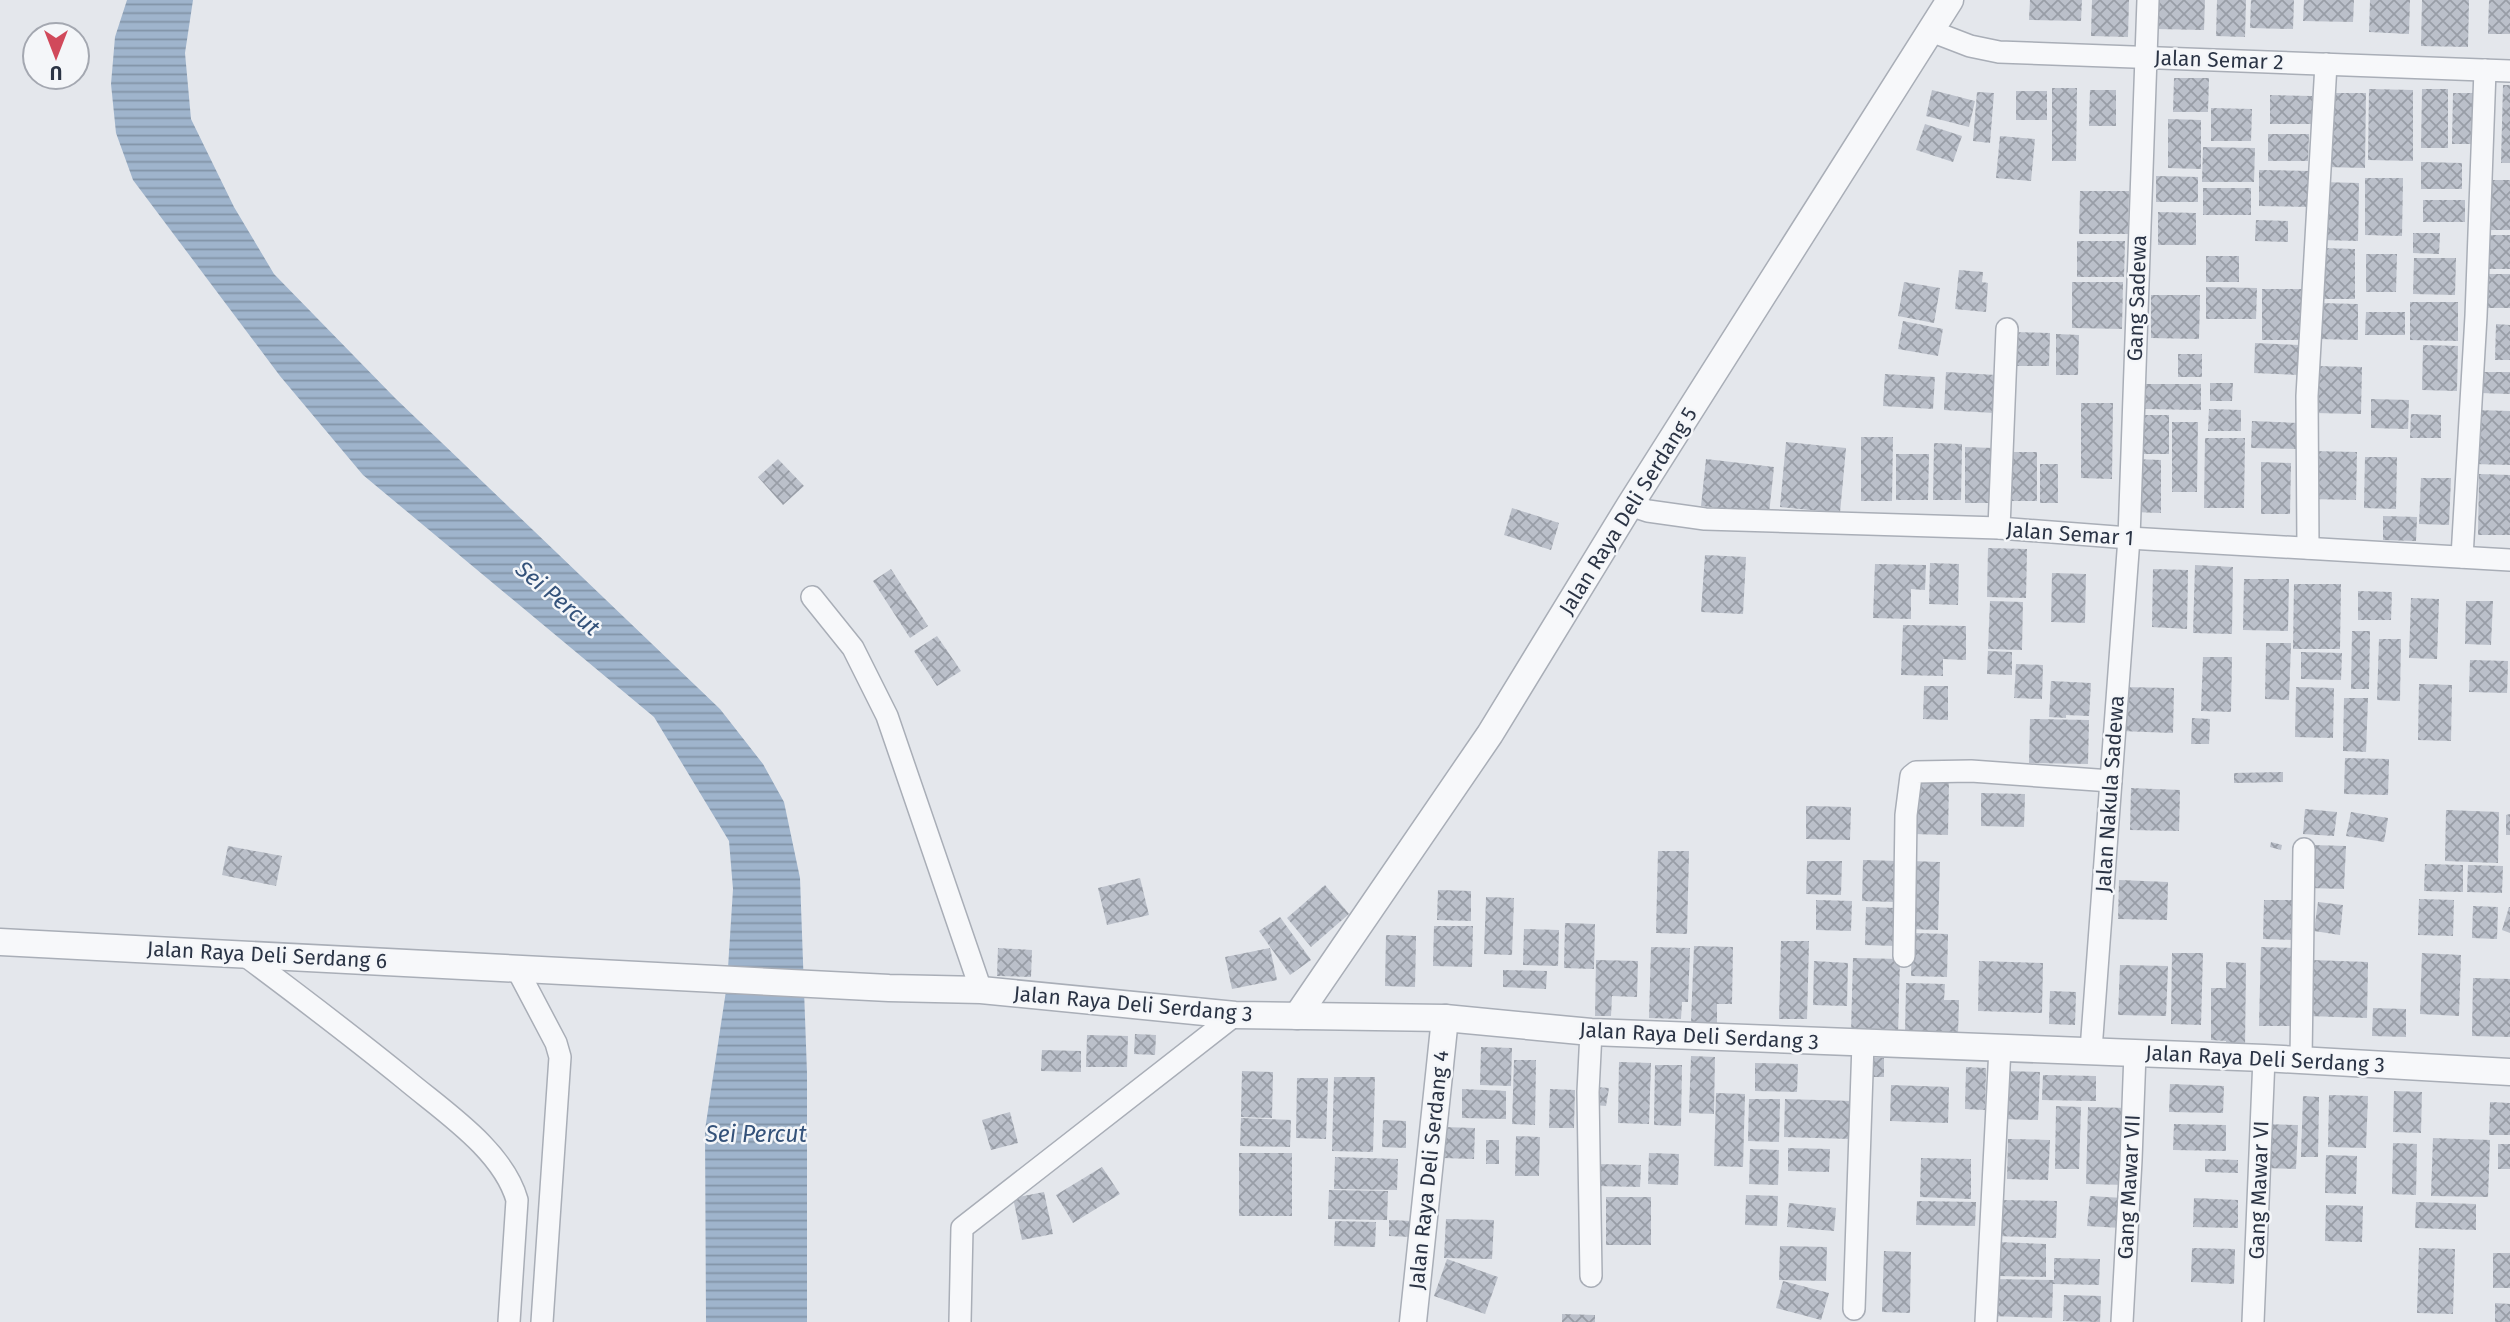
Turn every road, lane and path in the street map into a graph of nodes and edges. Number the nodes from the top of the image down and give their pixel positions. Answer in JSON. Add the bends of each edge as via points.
{"nodes":[{"id":1,"x":1950,"y":0,"type":"edge"},
{"id":2,"x":2148,"y":0,"type":"edge"},
{"id":3,"x":1934,"y":33,"type":"junction"},
{"id":4,"x":2147,"y":57,"type":"junction"},
{"id":5,"x":2326,"y":64,"type":"junction"},
{"id":6,"x":2485,"y":70,"type":"junction"},
{"id":7,"x":2510,"y":71,"type":"edge"},
{"id":8,"x":2007,"y":329,"type":"dead end"},
{"id":9,"x":1639,"y":508,"type":"junction"},
{"id":10,"x":1999,"y":528,"type":"junction"},
{"id":11,"x":2129,"y":538,"type":"junction"},
{"id":12,"x":2308,"y":548,"type":"junction"},
{"id":13,"x":2462,"y":556,"type":"junction"},
{"id":14,"x":2510,"y":560,"type":"edge"},
{"id":15,"x":812,"y":597,"type":"dead end"},
{"id":16,"x":2111,"y":781,"type":"junction"},
{"id":17,"x":2304,"y":849,"type":"dead end"},
{"id":18,"x":0,"y":942,"type":"edge"},
{"id":19,"x":243,"y":954,"type":"junction"},
{"id":20,"x":1904,"y":956,"type":"dead end"},
{"id":21,"x":525,"y":970,"type":"junction"},
{"id":22,"x":889,"y":988,"type":"joint"},
{"id":23,"x":981,"y":990,"type":"junction"},
{"id":24,"x":1235,"y":1015,"type":"junction"},
{"id":25,"x":1297,"y":1016,"type":"junction"},
{"id":26,"x":1445,"y":1018,"type":"junction"},
{"id":27,"x":1591,"y":1032,"type":"junction"},
{"id":28,"x":1863,"y":1043,"type":"junction"},
{"id":29,"x":2000,"y":1048,"type":"junction"},
{"id":30,"x":2091,"y":1051,"type":"junction"},
{"id":31,"x":2135,"y":1052,"type":"junction"},
{"id":32,"x":2264,"y":1058,"type":"junction"},
{"id":33,"x":2301,"y":1060,"type":"junction"},
{"id":34,"x":2510,"y":1072,"type":"edge"},
{"id":35,"x":1591,"y":1276,"type":"dead end"},
{"id":36,"x":1854,"y":1309,"type":"dead end"},
{"id":37,"x":509,"y":1322,"type":"edge"},
{"id":38,"x":542,"y":1322,"type":"edge"},
{"id":39,"x":960,"y":1322,"type":"edge"},
{"id":40,"x":1413,"y":1322,"type":"edge"},
{"id":41,"x":1986,"y":1322,"type":"edge"},
{"id":42,"x":2122,"y":1322,"type":"edge"},
{"id":43,"x":2253,"y":1322,"type":"edge"}],
"edges":[{"from":1,"to":3,"type":"street","name":"Jalan Raya Deli Serdang 5"},
{"from":2,"to":4,"type":"street","name":"Gang Sadewa"},
{"from":3,"to":4,"type":"street","name":"Jalan Semar 2","via":[[1999,52]]},
{"from":3,"to":9,"type":"street","name":"Jalan Raya Deli Serdang 5"},
{"from":4,"to":5,"type":"street","name":"Jalan Semar 2"},
{"from":4,"to":11,"type":"street","name":"Gang Sadewa"},
{"from":5,"to":6,"type":"street","name":"Jalan Semar 2"},
{"from":5,"to":12,"type":"street","via":[[2307,396]]},
{"from":6,"to":7,"type":"street","name":"Jalan Semar 2"},
{"from":6,"to":13,"type":"street"},
{"from":8,"to":10,"type":"street"},
{"from":9,"to":10,"type":"street","name":"Jalan Semar 1","via":[[1705,519]]},
{"from":9,"to":25,"type":"street","name":"Jalan Raya Deli Serdang 5"},
{"from":10,"to":11,"type":"street","name":"Jalan Semar 1"},
{"from":11,"to":12,"type":"street","name":"Jalan Semar 1"},
{"from":11,"to":16,"type":"street","name":"Jalan Nakula Sadewa"},
{"from":12,"to":13,"type":"street","name":"Jalan Semar 1"},
{"from":13,"to":14,"type":"street","name":"Jalan Semar 1"},
{"from":15,"to":23,"type":"street","via":[[853,648],[887,716]]},
{"from":16,"to":20,"type":"street","via":[[1971,771],[1916,772],[1911,776]]},
{"from":16,"to":30,"type":"street","name":"Jalan Nakula Sadewa"},
{"from":17,"to":33,"type":"street"},
{"from":18,"to":19,"type":"street","name":"Jalan Raya Deli Serdang 6"},
{"from":19,"to":21,"type":"street","name":"Jalan Raya Deli Serdang 6"},
{"from":19,"to":37,"type":"street","via":[[334,1021],[468,1131],[495,1160],[517,1200]]},
{"from":21,"to":22,"type":"street","name":"Jalan Raya Deli Serdang 6"},
{"from":21,"to":38,"type":"street","via":[[560,1057]]},
{"from":22,"to":23,"type":"street","name":"Jalan Raya Deli Serdang 3"},
{"from":23,"to":24,"type":"street","name":"Jalan Raya Deli Serdang 3"},
{"from":24,"to":25,"type":"street","name":"Jalan Raya Deli Serdang 3"},
{"from":24,"to":39,"type":"street","via":[[962,1228]]},
{"from":25,"to":26,"type":"street","name":"Jalan Raya Deli Serdang 3"},
{"from":26,"to":27,"type":"street","name":"Jalan Raya Deli Serdang 3"},
{"from":26,"to":40,"type":"street","name":"Jalan Raya Deli Serdang 4"},
{"from":27,"to":28,"type":"street","name":"Jalan Raya Deli Serdang 3"},
{"from":27,"to":35,"type":"street"},
{"from":28,"to":29,"type":"street","name":"Jalan Raya Deli Serdang 3"},
{"from":28,"to":36,"type":"street"},
{"from":29,"to":30,"type":"street","name":"Jalan Raya Deli Serdang 3"},
{"from":29,"to":41,"type":"street"},
{"from":30,"to":31,"type":"street","name":"Jalan Raya Deli Serdang 3"},
{"from":31,"to":32,"type":"street","name":"Jalan Raya Deli Serdang 3"},
{"from":31,"to":42,"type":"street","name":"Gang Mawar VII"},
{"from":32,"to":33,"type":"street","name":"Jalan Raya Deli Serdang 3"},
{"from":32,"to":43,"type":"street","name":"Gang Mawar VI"},
{"from":33,"to":34,"type":"street","name":"Jalan Raya Deli Serdang 3"}]}
